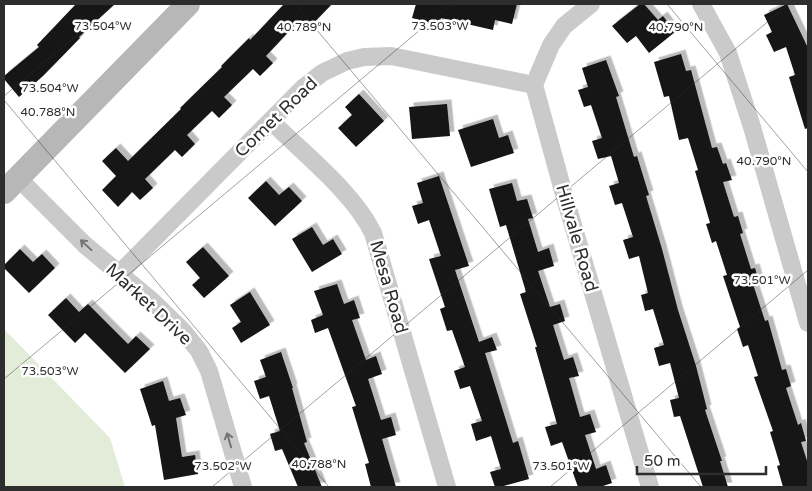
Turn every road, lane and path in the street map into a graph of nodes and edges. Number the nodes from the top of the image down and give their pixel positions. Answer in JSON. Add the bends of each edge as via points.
{"nodes":[{"id":1,"x":188,"y":4,"type":"edge"},
{"id":2,"x":591,"y":4,"type":"edge"},
{"id":3,"x":701,"y":4,"type":"edge"},
{"id":4,"x":534,"y":84,"type":"junction"},
{"id":5,"x":271,"y":122,"type":"junction"},
{"id":6,"x":11,"y":185,"type":"edge"},
{"id":7,"x":119,"y":274,"type":"junction"},
{"id":8,"x":807,"y":317,"type":"edge"},
{"id":9,"x":242,"y":487,"type":"edge"},
{"id":10,"x":447,"y":487,"type":"edge"},
{"id":11,"x":650,"y":487,"type":"edge"}],
"edges":[{"from":1,"to":6,"type":"main road"},
{"from":2,"to":4,"type":"street","via":[[564,26],[551,45]]},
{"from":3,"to":8,"type":"street","via":[[728,53]]},
{"from":4,"to":5,"type":"street","name":"Comet Road","via":[[412,59],[364,57],[322,72]]},
{"from":4,"to":11,"type":"street","name":"Hillvale Road"},
{"from":5,"to":7,"type":"street","name":"Comet Road"},
{"from":5,"to":10,"type":"street","name":"Mesa Road","via":[[347,194],[366,219]]},
{"from":7,"to":6,"type":"street","name":"Market Drive","one_way":true},
{"from":9,"to":7,"type":"street","name":"Market Drive","one_way":true,"via":[[209,372],[199,351],[152,301]]}]}
